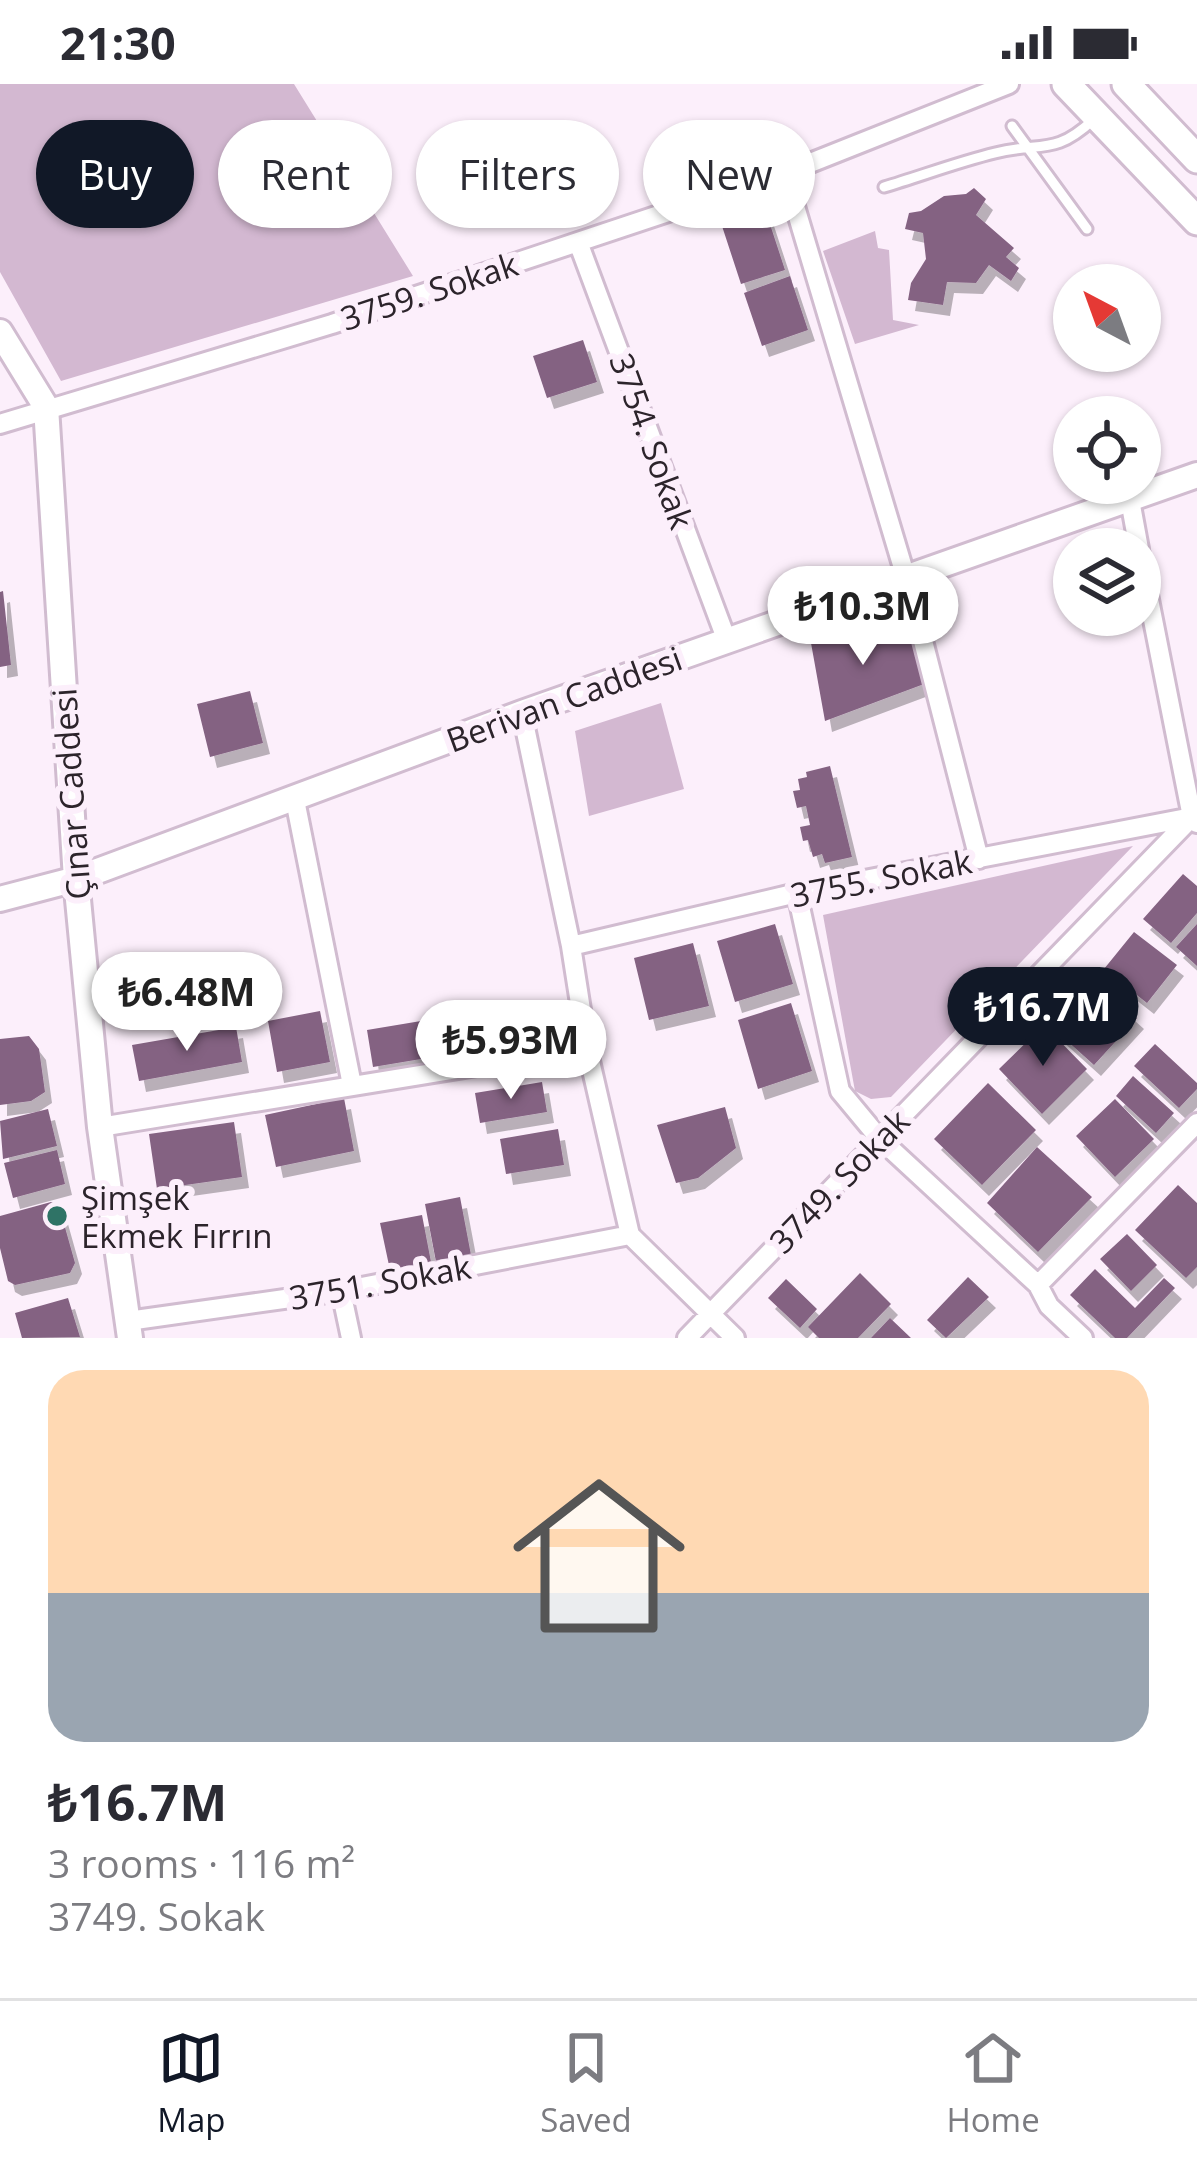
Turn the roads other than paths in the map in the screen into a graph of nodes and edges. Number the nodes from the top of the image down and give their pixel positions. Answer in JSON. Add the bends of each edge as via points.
{"nodes":[{"id":1,"x":1009,"y":84,"type":"edge"},
{"id":2,"x":1066,"y":84,"type":"edge"},
{"id":3,"x":1126,"y":84,"type":"edge"},
{"id":4,"x":1097,"y":117,"type":"junction"},
{"id":5,"x":1012,"y":126,"type":"dead end"},
{"id":6,"x":1027,"y":149,"type":"junction"},
{"id":7,"x":1197,"y":159,"type":"edge"},
{"id":8,"x":815,"y":161,"type":"edge"},
{"id":9,"x":884,"y":187,"type":"dead end"},
{"id":10,"x":643,"y":220,"type":"edge"},
{"id":11,"x":1197,"y":221,"type":"edge"},
{"id":12,"x":801,"y":228,"type":"edge"},
{"id":13,"x":1087,"y":230,"type":"dead end"},
{"id":14,"x":578,"y":242,"type":"junction"},
{"id":15,"x":0,"y":332,"type":"edge"},
{"id":16,"x":46,"y":407,"type":"junction"},
{"id":17,"x":0,"y":424,"type":"edge"},
{"id":18,"x":1197,"y":475,"type":"edge"},
{"id":19,"x":1161,"y":488,"type":"edge"},
{"id":20,"x":1118,"y":504,"type":"edge"},
{"id":21,"x":905,"y":576,"type":"junction"},
{"id":22,"x":1157,"y":636,"type":"edge"},
{"id":23,"x":727,"y":641,"type":"junction"},
{"id":24,"x":522,"y":713,"type":"junction"},
{"id":25,"x":295,"y":800,"type":"junction"},
{"id":26,"x":1195,"y":820,"type":"edge"},
{"id":27,"x":979,"y":859,"type":"junction"},
{"id":28,"x":76,"y":879,"type":"junction"},
{"id":29,"x":797,"y":893,"type":"junction"},
{"id":30,"x":0,"y":899,"type":"edge"},
{"id":31,"x":571,"y":946,"type":"junction"},
{"id":32,"x":587,"y":1048,"type":"junction"},
{"id":33,"x":352,"y":1085,"type":"junction"},
{"id":34,"x":1197,"y":1123,"type":"edge"},
{"id":35,"x":100,"y":1127,"type":"junction"},
{"id":36,"x":879,"y":1138,"type":"junction"},
{"id":37,"x":630,"y":1234,"type":"junction"},
{"id":38,"x":1037,"y":1286,"type":"junction"},
{"id":39,"x":341,"y":1292,"type":"junction"},
{"id":40,"x":711,"y":1315,"type":"junction"},
{"id":41,"x":129,"y":1329,"type":"edge"},
{"id":42,"x":352,"y":1338,"type":"edge"},
{"id":43,"x":687,"y":1338,"type":"edge"},
{"id":44,"x":735,"y":1338,"type":"edge"},
{"id":45,"x":1083,"y":1338,"type":"edge"}],
"edges":[{"from":1,"to":8,"type":"street","name":"3759. Sokak"},
{"from":2,"to":4,"type":"main road"},
{"from":3,"to":7,"type":"main road"},
{"from":4,"to":6,"type":"lane","via":[[1052,148]]},
{"from":4,"to":11,"type":"main road"},
{"from":5,"to":6,"type":"lane"},
{"from":6,"to":9,"type":"lane"},
{"from":6,"to":13,"type":"lane"},
{"from":10,"to":14,"type":"street","name":"3759. Sokak"},
{"from":12,"to":21,"type":"street"},
{"from":14,"to":16,"type":"street","name":"3759. Sokak"},
{"from":14,"to":23,"type":"street","name":"3754. Sokak"},
{"from":15,"to":16,"type":"street","name":"Çınar Caddesi"},
{"from":16,"to":17,"type":"street","name":"3759. Sokak"},
{"from":16,"to":28,"type":"street","name":"Çınar Caddesi"},
{"from":18,"to":19,"type":"street","name":"Berivan Caddesi"},
{"from":20,"to":21,"type":"street","name":"Berivan Caddesi"},
{"from":21,"to":23,"type":"street","name":"Berivan Caddesi"},
{"from":21,"to":27,"type":"street"},
{"from":22,"to":26,"type":"street"},
{"from":23,"to":24,"type":"street","name":"Berivan Caddesi"},
{"from":24,"to":25,"type":"street","name":"Berivan Caddesi"},
{"from":24,"to":31,"type":"street"},
{"from":25,"to":28,"type":"street","name":"Berivan Caddesi"},
{"from":25,"to":33,"type":"street"},
{"from":26,"to":27,"type":"street","name":"3755. Sokak"},
{"from":26,"to":36,"type":"street","name":"3749. Sokak"},
{"from":27,"to":29,"type":"street","name":"3755. Sokak"},
{"from":28,"to":30,"type":"street","name":"Berivan Caddesi"},
{"from":28,"to":35,"type":"street","name":"Çınar Caddesi"},
{"from":29,"to":31,"type":"street","name":"3755. Sokak"},
{"from":29,"to":36,"type":"street","via":[[840,1091]]},
{"from":31,"to":32,"type":"street"},
{"from":32,"to":33,"type":"street"},
{"from":32,"to":37,"type":"street"},
{"from":33,"to":35,"type":"street"},
{"from":34,"to":38,"type":"street"},
{"from":35,"to":41,"type":"street","name":"Çınar Caddesi"},
{"from":36,"to":38,"type":"street"},
{"from":36,"to":40,"type":"street","name":"3749. Sokak"},
{"from":37,"to":39,"type":"street","name":"3751. Sokak"},
{"from":37,"to":40,"type":"street"},
{"from":38,"to":45,"type":"street"},
{"from":39,"to":41,"type":"street","name":"3751. Sokak"},
{"from":39,"to":42,"type":"street"},
{"from":40,"to":43,"type":"street","name":"3749. Sokak"},
{"from":40,"to":44,"type":"street"}]}
